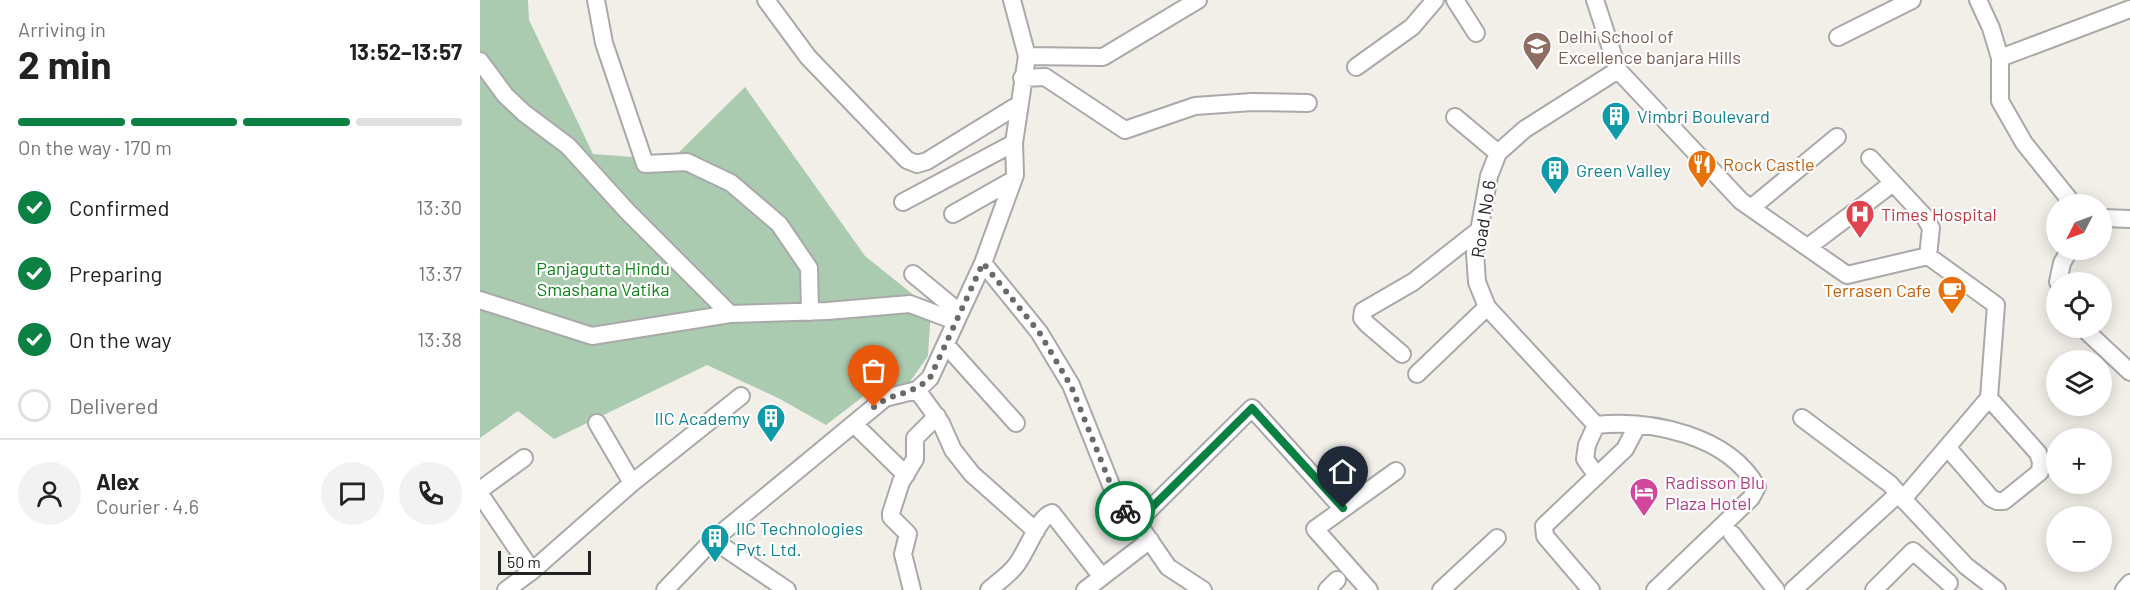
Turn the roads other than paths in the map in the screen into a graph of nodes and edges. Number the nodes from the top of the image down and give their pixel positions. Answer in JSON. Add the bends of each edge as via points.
{"nodes":[{"id":1,"x":596,"y":0,"type":"edge"},
{"id":2,"x":766,"y":0,"type":"edge"},
{"id":3,"x":1012,"y":0,"type":"edge"},
{"id":4,"x":1197,"y":0,"type":"edge"},
{"id":5,"x":1435,"y":0,"type":"edge"},
{"id":6,"x":1455,"y":0,"type":"edge"},
{"id":7,"x":1595,"y":0,"type":"edge"},
{"id":8,"x":1912,"y":0,"type":"edge"},
{"id":9,"x":1978,"y":0,"type":"edge"},
{"id":10,"x":2130,"y":9,"type":"edge"},
{"id":11,"x":1476,"y":33,"type":"dead end"},
{"id":12,"x":1838,"y":37,"type":"dead end"},
{"id":13,"x":1027,"y":56,"type":"junction"},
{"id":14,"x":2000,"y":58,"type":"junction"},
{"id":15,"x":480,"y":61,"type":"edge"},
{"id":16,"x":1356,"y":67,"type":"dead end"},
{"id":17,"x":1618,"y":70,"type":"junction"},
{"id":18,"x":1022,"y":78,"type":"junction"},
{"id":19,"x":1018,"y":102,"type":"junction"},
{"id":20,"x":1308,"y":103,"type":"dead end"},
{"id":21,"x":1455,"y":117,"type":"dead end"},
{"id":22,"x":1837,"y":137,"type":"dead end"},
{"id":23,"x":1014,"y":143,"type":"junction"},
{"id":24,"x":1498,"y":153,"type":"junction"},
{"id":25,"x":1870,"y":158,"type":"dead end"},
{"id":26,"x":1013,"y":180,"type":"junction"},
{"id":27,"x":1885,"y":189,"type":"dead end"},
{"id":28,"x":2065,"y":194,"type":"edge"},
{"id":29,"x":903,"y":202,"type":"dead end"},
{"id":30,"x":1751,"y":208,"type":"junction"},
{"id":31,"x":953,"y":214,"type":"dead end"},
{"id":32,"x":2112,"y":218,"type":"edge"},
{"id":33,"x":2130,"y":219,"type":"edge"},
{"id":34,"x":1479,"y":230,"type":"junction"},
{"id":35,"x":1808,"y":247,"type":"junction"},
{"id":36,"x":1928,"y":256,"type":"junction"},
{"id":37,"x":983,"y":263,"type":"junction"},
{"id":38,"x":913,"y":274,"type":"dead end"},
{"id":39,"x":480,"y":300,"type":"edge"},
{"id":40,"x":1487,"y":307,"type":"junction"},
{"id":41,"x":810,"y":312,"type":"junction"},
{"id":42,"x":730,"y":314,"type":"junction"},
{"id":43,"x":957,"y":316,"type":"junction"},
{"id":44,"x":2094,"y":338,"type":"edge"},
{"id":45,"x":946,"y":345,"type":"junction"},
{"id":46,"x":1402,"y":354,"type":"dead end"},
{"id":47,"x":2130,"y":372,"type":"edge"},
{"id":48,"x":1417,"y":374,"type":"dead end"},
{"id":49,"x":916,"y":390,"type":"junction"},
{"id":50,"x":741,"y":396,"type":"dead end"},
{"id":51,"x":1989,"y":398,"type":"junction"},
{"id":52,"x":937,"y":416,"type":"junction"},
{"id":53,"x":1802,"y":418,"type":"dead end"},
{"id":54,"x":597,"y":423,"type":"dead end"},
{"id":55,"x":1016,"y":423,"type":"dead end"},
{"id":56,"x":854,"y":424,"type":"junction"},
{"id":57,"x":1596,"y":425,"type":"junction"},
{"id":58,"x":1637,"y":426,"type":"junction"},
{"id":59,"x":1947,"y":447,"type":"junction"},
{"id":60,"x":524,"y":458,"type":"dead end"},
{"id":61,"x":1396,"y":471,"type":"dead end"},
{"id":62,"x":906,"y":475,"type":"junction"},
{"id":63,"x":1597,"y":476,"type":"junction"},
{"id":64,"x":632,"y":483,"type":"junction"},
{"id":65,"x":480,"y":492,"type":"edge"},
{"id":66,"x":1900,"y":496,"type":"junction"},
{"id":67,"x":1343,"y":508,"type":"junction"},
{"id":68,"x":1137,"y":522,"type":"junction"},
{"id":69,"x":1036,"y":531,"type":"junction"},
{"id":70,"x":1732,"y":534,"type":"dead end"},
{"id":71,"x":1497,"y":538,"type":"dead end"},
{"id":72,"x":713,"y":540,"type":"junction"},
{"id":73,"x":1150,"y":540,"type":"junction"},
{"id":74,"x":1966,"y":566,"type":"junction"},
{"id":75,"x":532,"y":571,"type":"junction"},
{"id":76,"x":1102,"y":577,"type":"junction"},
{"id":77,"x":2130,"y":583,"type":"edge"},
{"id":78,"x":1953,"y":586,"type":"edge"},
{"id":79,"x":506,"y":590,"type":"edge"},
{"id":80,"x":665,"y":590,"type":"edge"},
{"id":81,"x":787,"y":590,"type":"edge"},
{"id":82,"x":912,"y":590,"type":"edge"},
{"id":83,"x":989,"y":590,"type":"edge"},
{"id":84,"x":1085,"y":590,"type":"edge"},
{"id":85,"x":1203,"y":590,"type":"edge"},
{"id":86,"x":1369,"y":590,"type":"edge"},
{"id":87,"x":1441,"y":590,"type":"edge"},
{"id":88,"x":1591,"y":590,"type":"edge"},
{"id":89,"x":1655,"y":590,"type":"edge"},
{"id":90,"x":1776,"y":590,"type":"edge"},
{"id":91,"x":1793,"y":590,"type":"edge"},
{"id":92,"x":1874,"y":590,"type":"edge"},
{"id":93,"x":1996,"y":590,"type":"edge"},
{"id":94,"x":2124,"y":590,"type":"edge"}],
"edges":[{"from":1,"to":41,"type":"street","via":[[604,43],[645,164],[687,162],[731,183],[778,224],[809,268]]},
{"from":2,"to":19,"type":"street","via":[[808,57],[907,160],[917,164],[927,161]]},
{"from":3,"to":13,"type":"street"},
{"from":4,"to":13,"type":"street","via":[[1103,57]]},
{"from":5,"to":16,"type":"street","via":[[1412,27]]},
{"from":6,"to":11,"type":"street"},
{"from":7,"to":17,"type":"street"},
{"from":8,"to":12,"type":"street"},
{"from":9,"to":14,"type":"street"},
{"from":10,"to":14,"type":"street"},
{"from":13,"to":18,"type":"street"},
{"from":14,"to":28,"type":"street","via":[[2000,101],[2030,151]]},
{"from":15,"to":42,"type":"street","via":[[505,95],[568,146]]},
{"from":17,"to":24,"type":"street","name":"Road No 6","via":[[1526,129]]},
{"from":17,"to":30,"type":"street"},
{"from":18,"to":19,"type":"street"},
{"from":18,"to":20,"type":"street","via":[[1045,76],[1125,130],[1195,106]]},
{"from":19,"to":23,"type":"street"},
{"from":21,"to":24,"type":"street"},
{"from":22,"to":30,"type":"street"},
{"from":23,"to":26,"type":"street"},
{"from":23,"to":29,"type":"street"},
{"from":24,"to":34,"type":"street","name":"Road No 6","via":[[1489,176]]},
{"from":25,"to":36,"type":"street","via":[[1924,216],[1931,228]]},
{"from":26,"to":31,"type":"street"},
{"from":26,"to":37,"type":"street"},
{"from":27,"to":35,"type":"street"},
{"from":30,"to":35,"type":"street"},
{"from":32,"to":33,"type":"street"},
{"from":34,"to":40,"type":"street","name":"Road No 6","via":[[1475,253],[1477,282]]},
{"from":34,"to":46,"type":"street","via":[[1413,282],[1363,311],[1362,318],[1367,324]]},
{"from":35,"to":36,"type":"street","via":[[1847,275]]},
{"from":36,"to":51,"type":"street","via":[[1996,305]]},
{"from":37,"to":43,"type":"street"},
{"from":37,"to":68,"type":"street","via":[[1039,332],[1066,376],[1119,505]]},
{"from":38,"to":43,"type":"street"},
{"from":39,"to":42,"type":"street","via":[[592,336]]},
{"from":40,"to":48,"type":"street"},
{"from":40,"to":57,"type":"street","name":"Road No 6"},
{"from":41,"to":42,"type":"street"},
{"from":41,"to":43,"type":"street","via":[[910,304]]},
{"from":43,"to":45,"type":"street"},
{"from":44,"to":47,"type":"street"},
{"from":45,"to":49,"type":"street","via":[[930,378]]},
{"from":45,"to":55,"type":"street"},
{"from":49,"to":52,"type":"street"},
{"from":49,"to":56,"type":"street","via":[[885,398]]},
{"from":50,"to":64,"type":"street"},
{"from":51,"to":59,"type":"street"},
{"from":51,"to":59,"type":"street","via":[[2038,453],[2040,472],[2004,501],[1997,501]]},
{"from":52,"to":62,"type":"street","via":[[915,438],[915,459]]},
{"from":52,"to":69,"type":"street","via":[[953,450],[972,474]]},
{"from":53,"to":66,"type":"street","via":[[1890,484]]},
{"from":54,"to":64,"type":"street"},
{"from":56,"to":62,"type":"street"},
{"from":56,"to":72,"type":"street"},
{"from":57,"to":58,"type":"street","via":[[1624,422]]},
{"from":57,"to":63,"type":"street","via":[[1585,459]]},
{"from":58,"to":63,"type":"street","via":[[1625,449]]},
{"from":58,"to":89,"type":"street","via":[[1675,430],[1696,437],[1740,466],[1757,488]]},
{"from":59,"to":66,"type":"street"},
{"from":60,"to":65,"type":"street"},
{"from":61,"to":67,"type":"street"},
{"from":62,"to":82,"type":"street","via":[[891,517],[908,534],[903,554]]},
{"from":63,"to":88,"type":"street","via":[[1544,526],[1545,536]]},
{"from":64,"to":75,"type":"street"},
{"from":65,"to":75,"type":"street"},
{"from":66,"to":74,"type":"street"},
{"from":66,"to":91,"type":"street"},
{"from":67,"to":68,"type":"street","via":[[1252,408]]},
{"from":67,"to":86,"type":"street","via":[[1315,529]]},
{"from":68,"to":73,"type":"street"},
{"from":69,"to":76,"type":"street","via":[[1043,517],[1052,513]]},
{"from":69,"to":83,"type":"street","via":[[1016,566]]},
{"from":70,"to":90,"type":"street"},
{"from":71,"to":87,"type":"street"},
{"from":72,"to":80,"type":"street"},
{"from":72,"to":81,"type":"street"},
{"from":73,"to":76,"type":"street"},
{"from":73,"to":85,"type":"street","via":[[1168,567]]},
{"from":74,"to":78,"type":"street"},
{"from":74,"to":93,"type":"street"},
{"from":75,"to":79,"type":"street"},
{"from":76,"to":84,"type":"street"},
{"from":77,"to":94,"type":"street"},
{"from":78,"to":92,"type":"street","via":[[1913,551]]}]}
